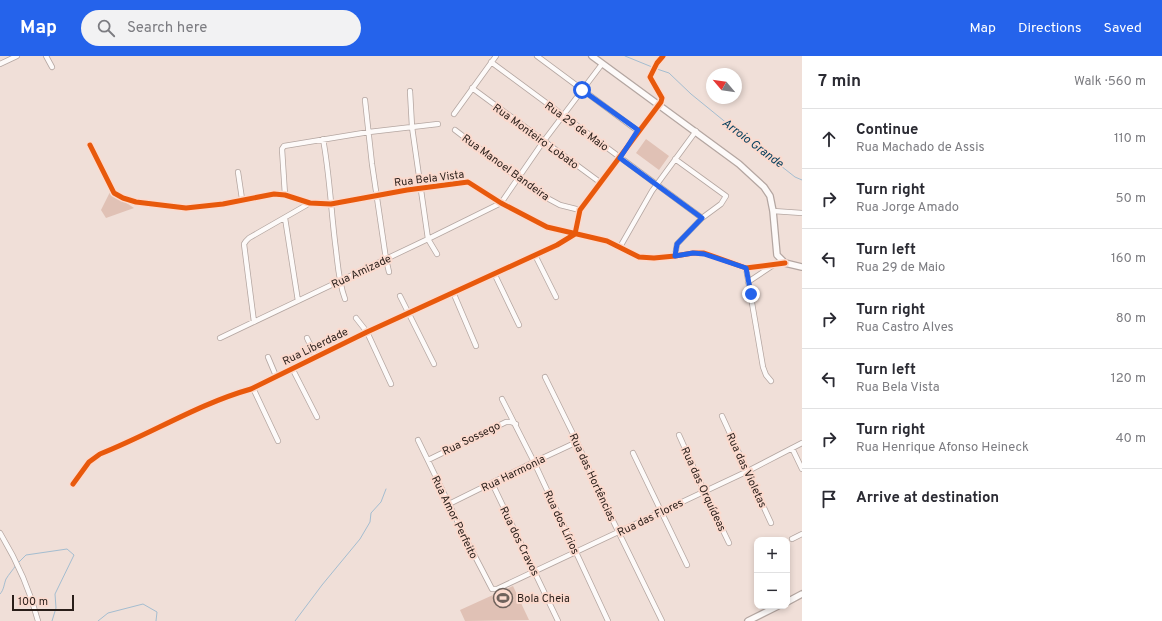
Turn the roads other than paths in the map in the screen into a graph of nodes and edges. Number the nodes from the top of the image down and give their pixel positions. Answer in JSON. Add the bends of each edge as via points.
{"nodes":[{"id":1,"x":17,"y":56,"type":"edge"},
{"id":2,"x":46,"y":56,"type":"edge"},
{"id":3,"x":496,"y":56,"type":"edge"},
{"id":4,"x":537,"y":56,"type":"edge"},
{"id":5,"x":592,"y":56,"type":"edge"},
{"id":6,"x":663,"y":56,"type":"edge"},
{"id":7,"x":491,"y":62,"type":"junction"},
{"id":8,"x":0,"y":64,"type":"edge"},
{"id":9,"x":602,"y":64,"type":"junction"},
{"id":10,"x":52,"y":67,"type":"dead end"},
{"id":11,"x":472,"y":88,"type":"junction"},
{"id":12,"x":582,"y":90,"type":"junction"},
{"id":13,"x":410,"y":91,"type":"dead end"},
{"id":14,"x":365,"y":100,"type":"dead end"},
{"id":15,"x":659,"y":104,"type":"junction"},
{"id":16,"x":454,"y":114,"type":"dead end"},
{"id":17,"x":562,"y":116,"type":"junction"},
{"id":18,"x":438,"y":124,"type":"dead end"},
{"id":19,"x":412,"y":127,"type":"junction"},
{"id":20,"x":455,"y":130,"type":"dead end"},
{"id":21,"x":638,"y":130,"type":"junction"},
{"id":22,"x":696,"y":131,"type":"junction"},
{"id":23,"x":369,"y":132,"type":"junction"},
{"id":24,"x":324,"y":139,"type":"junction"},
{"id":25,"x":543,"y":142,"type":"junction"},
{"id":26,"x":90,"y":145,"type":"dead end"},
{"id":27,"x":620,"y":158,"type":"junction"},
{"id":28,"x":675,"y":158,"type":"junction"},
{"id":29,"x":238,"y":172,"type":"dead end"},
{"id":30,"x":518,"y":178,"type":"junction"},
{"id":31,"x":601,"y":183,"type":"junction"},
{"id":32,"x":657,"y":184,"type":"junction"},
{"id":33,"x":421,"y":188,"type":"junction"},
{"id":34,"x":286,"y":195,"type":"junction"},
{"id":35,"x":377,"y":195,"type":"junction"},
{"id":36,"x":242,"y":199,"type":"junction"},
{"id":37,"x":310,"y":203,"type":"junction"},
{"id":38,"x":501,"y":203,"type":"junction"},
{"id":39,"x":331,"y":204,"type":"junction"},
{"id":40,"x":580,"y":210,"type":"junction"},
{"id":41,"x":773,"y":211,"type":"junction"},
{"id":42,"x":802,"y":213,"type":"edge"},
{"id":43,"x":284,"y":218,"type":"junction"},
{"id":44,"x":702,"y":218,"type":"junction"},
{"id":45,"x":575,"y":234,"type":"junction"},
{"id":46,"x":428,"y":239,"type":"junction"},
{"id":47,"x":620,"y":247,"type":"junction"},
{"id":48,"x":437,"y":254,"type":"dead end"},
{"id":49,"x":535,"y":255,"type":"junction"},
{"id":50,"x":675,"y":256,"type":"junction"},
{"id":51,"x":386,"y":259,"type":"junction"},
{"id":52,"x":785,"y":262,"type":"junction"},
{"id":53,"x":776,"y":263,"type":"junction"},
{"id":54,"x":802,"y":267,"type":"edge"},
{"id":55,"x":746,"y":268,"type":"junction"},
{"id":56,"x":389,"y":272,"type":"dead end"},
{"id":57,"x":494,"y":273,"type":"junction"},
{"id":58,"x":340,"y":281,"type":"junction"},
{"id":59,"x":748,"y":282,"type":"junction"},
{"id":60,"x":453,"y":292,"type":"junction"},
{"id":61,"x":400,"y":296,"type":"dead end"},
{"id":62,"x":556,"y":297,"type":"dead end"},
{"id":63,"x":345,"y":299,"type":"dead end"},
{"id":64,"x":298,"y":301,"type":"junction"},
{"id":65,"x":409,"y":312,"type":"junction"},
{"id":66,"x":356,"y":318,"type":"dead end"},
{"id":67,"x":254,"y":322,"type":"junction"},
{"id":68,"x":519,"y":325,"type":"dead end"},
{"id":69,"x":367,"y":332,"type":"junction"},
{"id":70,"x":220,"y":338,"type":"dead end"},
{"id":71,"x":307,"y":338,"type":"dead end"},
{"id":72,"x":476,"y":346,"type":"dead end"},
{"id":73,"x":316,"y":356,"type":"junction"},
{"id":74,"x":268,"y":357,"type":"dead end"},
{"id":75,"x":434,"y":364,"type":"dead end"},
{"id":76,"x":292,"y":368,"type":"junction"},
{"id":77,"x":276,"y":376,"type":"junction"},
{"id":78,"x":545,"y":377,"type":"dead end"},
{"id":79,"x":771,"y":381,"type":"dead end"},
{"id":80,"x":391,"y":384,"type":"dead end"},
{"id":81,"x":253,"y":388,"type":"junction"},
{"id":82,"x":502,"y":399,"type":"dead end"},
{"id":83,"x":317,"y":416,"type":"dead end"},
{"id":84,"x":722,"y":416,"type":"dead end"},
{"id":85,"x":516,"y":424,"type":"junction"},
{"id":86,"x":679,"y":434,"type":"dead end"},
{"id":87,"x":418,"y":440,"type":"dead end"},
{"id":88,"x":278,"y":441,"type":"dead end"},
{"id":89,"x":578,"y":442,"type":"junction"},
{"id":90,"x":802,"y":443,"type":"edge"},
{"id":91,"x":792,"y":448,"type":"junction"},
{"id":92,"x":633,"y":453,"type":"dead end"},
{"id":93,"x":428,"y":460,"type":"junction"},
{"id":94,"x":534,"y":462,"type":"junction"},
{"id":95,"x":802,"y":469,"type":"edge"},
{"id":96,"x":748,"y":471,"type":"junction"},
{"id":97,"x":492,"y":482,"type":"junction"},
{"id":98,"x":73,"y":484,"type":"dead end"},
{"id":99,"x":704,"y":492,"type":"junction"},
{"id":100,"x":449,"y":504,"type":"junction"},
{"id":101,"x":661,"y":512,"type":"junction"},
{"id":102,"x":771,"y":523,"type":"dead end"},
{"id":103,"x":619,"y":532,"type":"junction"},
{"id":104,"x":0,"y":533,"type":"edge"},
{"id":105,"x":802,"y":534,"type":"edge"},
{"id":106,"x":792,"y":539,"type":"dead end"},
{"id":107,"x":729,"y":543,"type":"dead end"},
{"id":108,"x":576,"y":552,"type":"junction"},
{"id":109,"x":686,"y":565,"type":"dead end"},
{"id":110,"x":534,"y":572,"type":"junction"},
{"id":111,"x":497,"y":589,"type":"joint"},
{"id":112,"x":802,"y":594,"type":"edge"},
{"id":113,"x":790,"y":600,"type":"edge"},
{"id":114,"x":772,"y":609,"type":"edge"},
{"id":115,"x":37,"y":619,"type":"edge"},
{"id":116,"x":32,"y":621,"type":"edge"},
{"id":117,"x":558,"y":621,"type":"edge"},
{"id":118,"x":608,"y":621,"type":"edge"},
{"id":119,"x":662,"y":621,"type":"edge"},
{"id":120,"x":748,"y":621,"type":"edge"}],
"edges":[{"from":1,"to":8,"type":"street"},
{"from":2,"to":10,"type":"street"},
{"from":3,"to":7,"type":"street"},
{"from":4,"to":12,"type":"street"},
{"from":5,"to":9,"type":"main road"},
{"from":6,"to":15,"type":"street","via":[[650,77],[662,98]]},
{"from":7,"to":11,"type":"street"},
{"from":7,"to":17,"type":"street","name":"Rua 29 de Maio"},
{"from":9,"to":12,"type":"street"},
{"from":9,"to":15,"type":"main road"},
{"from":11,"to":16,"type":"street"},
{"from":11,"to":25,"type":"street","name":"Rua Monteiro Lobato"},
{"from":12,"to":17,"type":"street"},
{"from":12,"to":21,"type":"street"},
{"from":13,"to":19,"type":"street"},
{"from":14,"to":23,"type":"street"},
{"from":15,"to":21,"type":"street"},
{"from":15,"to":22,"type":"main road"},
{"from":17,"to":25,"type":"street"},
{"from":17,"to":27,"type":"street","name":"Rua 29 de Maio"},
{"from":18,"to":19,"type":"street"},
{"from":19,"to":23,"type":"street"},
{"from":19,"to":33,"type":"street"},
{"from":20,"to":30,"type":"street","name":"Rua Manoel Bandeira"},
{"from":21,"to":27,"type":"street"},
{"from":22,"to":28,"type":"street"},
{"from":22,"to":41,"type":"main road","via":[[764,187],[770,196]]},
{"from":23,"to":24,"type":"street"},
{"from":23,"to":35,"type":"street"},
{"from":24,"to":34,"type":"street","via":[[282,148]]},
{"from":24,"to":39,"type":"street"},
{"from":25,"to":30,"type":"street"},
{"from":25,"to":31,"type":"street","name":"Rua Monteiro Lobato"},
{"from":26,"to":36,"type":"street","name":"Rua Bela Vista","via":[[114,193],[123,198],[186,208]]},
{"from":27,"to":31,"type":"street"},
{"from":27,"to":32,"type":"street","name":"Rua 29 de Maio"},
{"from":28,"to":32,"type":"street"},
{"from":28,"to":44,"type":"street","via":[[726,196],[715,210]]},
{"from":29,"to":36,"type":"street"},
{"from":30,"to":38,"type":"street"},
{"from":30,"to":40,"type":"street","name":"Rua Manoel Bandeira","via":[[560,205]]},
{"from":31,"to":40,"type":"street"},
{"from":32,"to":44,"type":"street","name":"Rua 29 de Maio"},
{"from":32,"to":47,"type":"street"},
{"from":33,"to":35,"type":"street","name":"Rua Bela Vista"},
{"from":33,"to":38,"type":"street","name":"Rua Bela Vista","via":[[468,182]]},
{"from":33,"to":46,"type":"street"},
{"from":34,"to":36,"type":"street","name":"Rua Bela Vista","via":[[274,194]]},
{"from":34,"to":37,"type":"street","name":"Rua Bela Vista"},
{"from":35,"to":39,"type":"street","name":"Rua Bela Vista"},
{"from":35,"to":51,"type":"street"},
{"from":37,"to":39,"type":"street","name":"Rua Bela Vista"},
{"from":37,"to":43,"type":"street"},
{"from":38,"to":45,"type":"street","name":"Rua Bela Vista","via":[[547,227]]},
{"from":38,"to":46,"type":"street","name":"Rua Amizade"},
{"from":39,"to":58,"type":"street"},
{"from":40,"to":45,"type":"street"},
{"from":41,"to":42,"type":"street"},
{"from":41,"to":52,"type":"main road","via":[[777,256]]},
{"from":43,"to":64,"type":"street"},
{"from":43,"to":67,"type":"street","via":[[249,238],[244,244]]},
{"from":44,"to":50,"type":"street","via":[[677,244]]},
{"from":45,"to":47,"type":"street","name":"Rua Bela Vista","via":[[607,241]]},
{"from":45,"to":49,"type":"street","name":"Rua Liberdade"},
{"from":46,"to":48,"type":"street"},
{"from":46,"to":51,"type":"street","name":"Rua Amizade"},
{"from":47,"to":50,"type":"street","name":"Rua Bela Vista","via":[[640,257]]},
{"from":49,"to":57,"type":"street","name":"Rua Liberdade"},
{"from":49,"to":62,"type":"street"},
{"from":50,"to":55,"type":"street","name":"Rua Bela Vista","via":[[704,254]]},
{"from":51,"to":56,"type":"street"},
{"from":51,"to":58,"type":"street","name":"Rua Amizade"},
{"from":52,"to":53,"type":"street","name":"Rua Bela Vista"},
{"from":52,"to":54,"type":"main road","name":"Rua Bela Vista"},
{"from":53,"to":55,"type":"street","name":"Rua Bela Vista"},
{"from":53,"to":59,"type":"street"},
{"from":55,"to":59,"type":"street"},
{"from":57,"to":60,"type":"street","name":"Rua Liberdade"},
{"from":57,"to":68,"type":"street"},
{"from":58,"to":63,"type":"street"},
{"from":58,"to":64,"type":"street","name":"Rua Amizade"},
{"from":59,"to":79,"type":"street","via":[[763,366]]},
{"from":60,"to":65,"type":"street","name":"Rua Liberdade"},
{"from":60,"to":72,"type":"street"},
{"from":61,"to":65,"type":"street"},
{"from":64,"to":67,"type":"street","name":"Rua Amizade"},
{"from":65,"to":69,"type":"street","name":"Rua Liberdade"},
{"from":65,"to":75,"type":"street"},
{"from":66,"to":69,"type":"street"},
{"from":67,"to":70,"type":"street","name":"Rua Amizade"},
{"from":69,"to":73,"type":"street","name":"Rua Liberdade"},
{"from":69,"to":80,"type":"street"},
{"from":71,"to":73,"type":"street"},
{"from":73,"to":76,"type":"street","name":"Rua Liberdade"},
{"from":74,"to":77,"type":"street"},
{"from":76,"to":77,"type":"street","name":"Rua Liberdade"},
{"from":76,"to":83,"type":"street"},
{"from":77,"to":81,"type":"street","name":"Rua Liberdade"},
{"from":78,"to":89,"type":"street","name":"Rua das Hortências"},
{"from":81,"to":88,"type":"street"},
{"from":81,"to":98,"type":"street","name":"Rua Liberdade","via":[[199,408],[100,454],[89,462]]},
{"from":82,"to":85,"type":"street","name":"Rua dos Lírios"},
{"from":84,"to":96,"type":"street","name":"Rua das Violetas"},
{"from":85,"to":93,"type":"street","name":"Rua Sossego","via":[[506,422]]},
{"from":85,"to":94,"type":"street","name":"Rua dos Lírios"},
{"from":86,"to":99,"type":"street","name":"Rua das Orquídeas"},
{"from":87,"to":93,"type":"street","name":"Rua Amor Perfeito"},
{"from":89,"to":94,"type":"street","name":"Rua Harmonia"},
{"from":89,"to":103,"type":"street","name":"Rua das Hortências"},
{"from":90,"to":91,"type":"street","name":"Rua das Flores"},
{"from":91,"to":95,"type":"street"},
{"from":91,"to":96,"type":"street","name":"Rua das Flores"},
{"from":92,"to":101,"type":"street"},
{"from":93,"to":100,"type":"street","name":"Rua Amor Perfeito"},
{"from":94,"to":97,"type":"street","name":"Rua Harmonia"},
{"from":94,"to":108,"type":"street","name":"Rua dos Lírios"},
{"from":96,"to":99,"type":"street","name":"Rua das Flores"},
{"from":96,"to":102,"type":"street","name":"Rua das Violetas"},
{"from":97,"to":100,"type":"street","name":"Rua Harmonia"},
{"from":97,"to":110,"type":"street","name":"Rua dos Cravos"},
{"from":99,"to":101,"type":"street","name":"Rua das Flores"},
{"from":99,"to":107,"type":"street","name":"Rua das Orquídeas"},
{"from":100,"to":111,"type":"street","name":"Rua Amor Perfeito","via":[[490,586]]},
{"from":101,"to":103,"type":"street","name":"Rua das Flores"},
{"from":101,"to":109,"type":"street"},
{"from":103,"to":108,"type":"street","name":"Rua das Flores"},
{"from":103,"to":119,"type":"street","name":"Rua das Hortências"},
{"from":104,"to":115,"type":"street","via":[[16,560]]},
{"from":105,"to":106,"type":"street"},
{"from":108,"to":110,"type":"street","name":"Rua das Flores"},
{"from":108,"to":118,"type":"street","name":"Rua dos Lírios"},
{"from":110,"to":111,"type":"street","name":"Rua das Flores"},
{"from":110,"to":117,"type":"street","name":"Rua dos Cravos"},
{"from":112,"to":113,"type":"main road"},
{"from":114,"to":120,"type":"main road"},
{"from":115,"to":116,"type":"street"}]}
